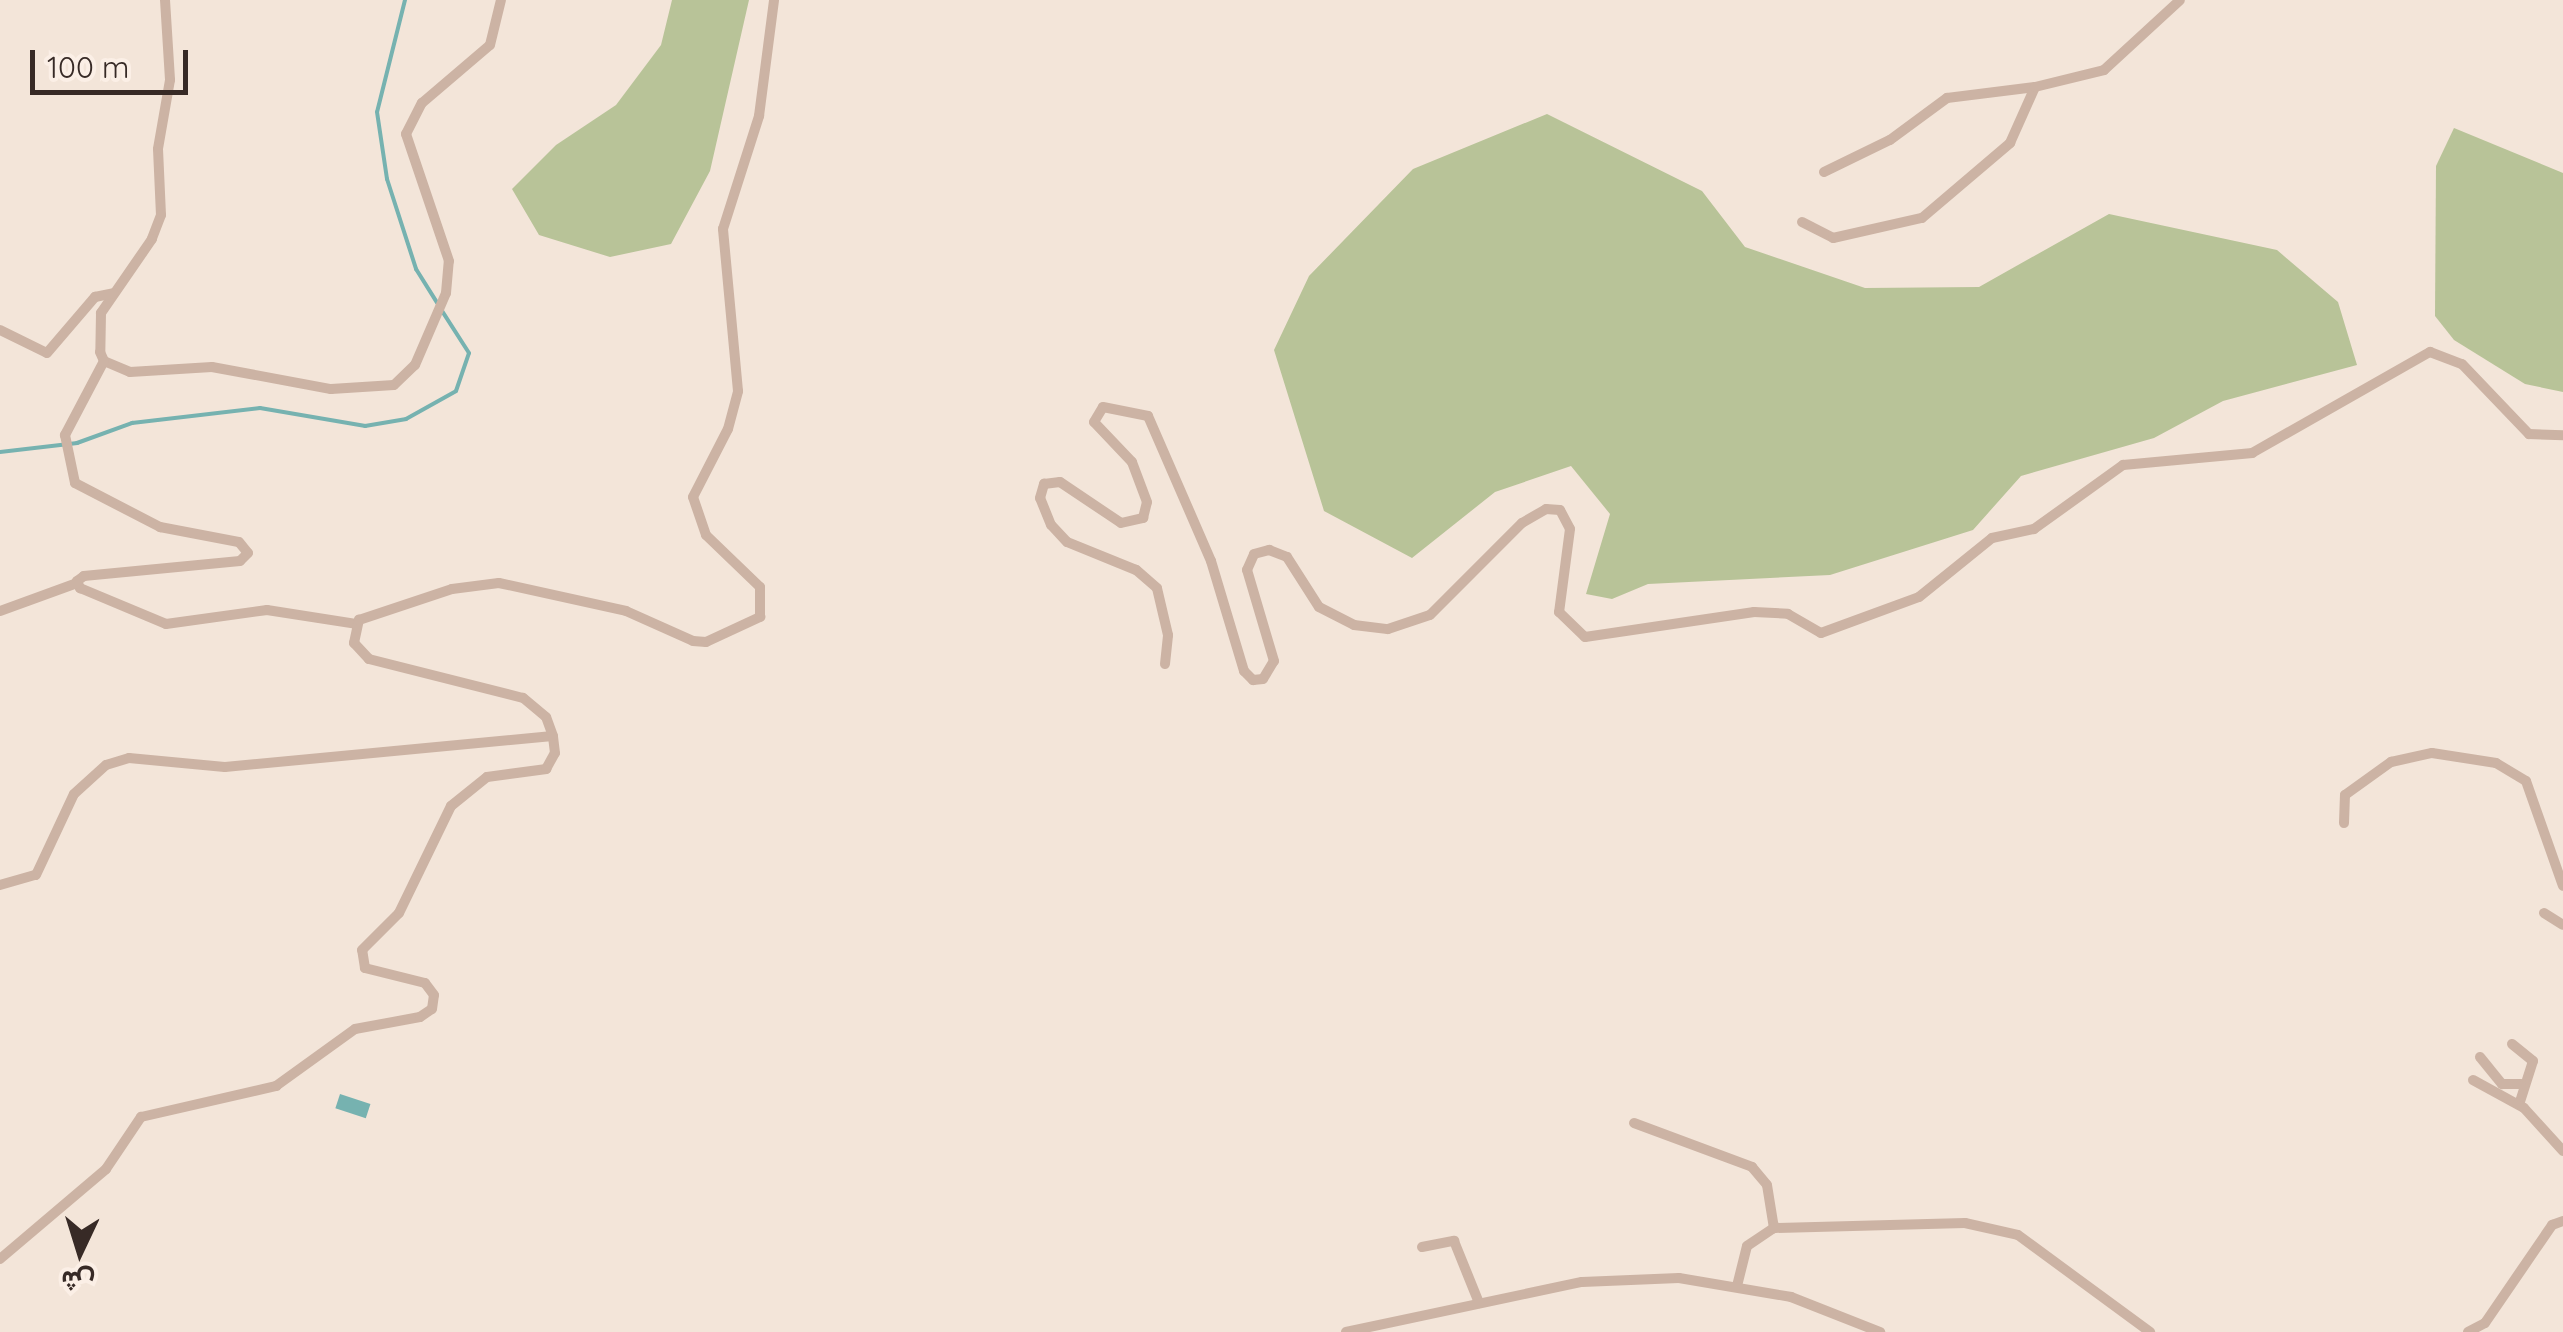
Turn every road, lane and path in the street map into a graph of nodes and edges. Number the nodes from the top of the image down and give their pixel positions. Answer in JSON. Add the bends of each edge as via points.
{"nodes":[{"id":1,"x":165,"y":0,"type":"edge"},
{"id":2,"x":502,"y":0,"type":"edge"},
{"id":3,"x":774,"y":0,"type":"edge"},
{"id":4,"x":2180,"y":0,"type":"edge"},
{"id":5,"x":2035,"y":87,"type":"junction"},
{"id":6,"x":1824,"y":172,"type":"dead end"},
{"id":7,"x":1802,"y":222,"type":"dead end"},
{"id":8,"x":114,"y":293,"type":"junction"},
{"id":9,"x":0,"y":330,"type":"edge"},
{"id":10,"x":104,"y":362,"type":"junction"},
{"id":11,"x":2563,"y":435,"type":"edge"},
{"id":12,"x":77,"y":583,"type":"junction"},
{"id":13,"x":0,"y":611,"type":"edge"},
{"id":14,"x":356,"y":624,"type":"junction"},
{"id":15,"x":1165,"y":664,"type":"dead end"},
{"id":16,"x":553,"y":736,"type":"junction"},
{"id":17,"x":2344,"y":823,"type":"dead end"},
{"id":18,"x":0,"y":885,"type":"edge"},
{"id":19,"x":2563,"y":886,"type":"edge"},
{"id":20,"x":2544,"y":913,"type":"dead end"},
{"id":21,"x":2563,"y":925,"type":"edge"},
{"id":22,"x":2512,"y":1044,"type":"dead end"},
{"id":23,"x":2480,"y":1057,"type":"dead end"},
{"id":24,"x":2473,"y":1080,"type":"dead end"},
{"id":25,"x":2521,"y":1084,"type":"junction"},
{"id":26,"x":2519,"y":1105,"type":"junction"},
{"id":27,"x":1634,"y":1123,"type":"dead end"},
{"id":28,"x":2563,"y":1151,"type":"edge"},
{"id":29,"x":2563,"y":1221,"type":"edge"},
{"id":30,"x":1774,"y":1228,"type":"junction"},
{"id":31,"x":1422,"y":1247,"type":"dead end"},
{"id":32,"x":0,"y":1259,"type":"edge"},
{"id":33,"x":1737,"y":1286,"type":"junction"},
{"id":34,"x":1478,"y":1303,"type":"junction"},
{"id":35,"x":1346,"y":1332,"type":"edge"},
{"id":36,"x":1880,"y":1332,"type":"edge"},
{"id":37,"x":2150,"y":1332,"type":"edge"},
{"id":38,"x":2468,"y":1332,"type":"edge"}],
"edges":[{"from":1,"to":8,"type":"street","via":[[170,80],[158,150],[160,215],[152,239]]},
{"from":2,"to":10,"type":"street","via":[[490,45],[422,103],[406,134],[448,261],[415,365],[382,388],[309,387],[212,367],[130,372]]},
{"from":3,"to":14,"type":"street","via":[[759,116],[723,229],[738,391],[728,428],[693,497],[706,536],[760,587],[760,616],[706,642],[693,641],[626,612],[498,583],[452,589]]},
{"from":4,"to":5,"type":"street","via":[[2104,70]]},
{"from":5,"to":6,"type":"street","via":[[1947,98],[1890,140]]},
{"from":5,"to":7,"type":"street","via":[[2010,144],[1922,218],[1833,238]]},
{"from":8,"to":9,"type":"street","via":[[95,297],[47,353]]},
{"from":8,"to":10,"type":"street","via":[[97,327]]},
{"from":10,"to":12,"type":"street","via":[[65,435],[80,486],[160,527],[240,542],[248,553],[244,560],[84,576]]},
{"from":11,"to":15,"type":"street","via":[[2529,434],[2462,364],[2430,352],[2252,452],[2123,465],[2034,529],[1992,538],[1919,596],[1821,633],[1788,614],[1754,612],[1585,638],[1559,612],[1570,529],[1560,510],[1546,509],[1522,523],[1430,615],[1388,630],[1354,624],[1319,607],[1287,558],[1269,550],[1254,554],[1247,570],[1274,662],[1263,680],[1252,680],[1244,672],[1212,561],[1148,416],[1104,407],[1094,422],[1132,462],[1147,502],[1142,518],[1122,523],[1060,482],[1044,484],[1040,498],[1051,525],[1068,542],[1136,570],[1157,588],[1167,620]]},
{"from":12,"to":13,"type":"street"},
{"from":12,"to":14,"type":"street","via":[[158,622],[213,621],[267,610]]},
{"from":14,"to":16,"type":"street","via":[[354,643],[369,660],[524,698],[546,716]]},
{"from":16,"to":18,"type":"street","via":[[226,767],[128,758],[106,765],[74,794],[36,875]]},
{"from":16,"to":32,"type":"street","via":[[555,753],[546,769],[487,777],[451,806],[399,914],[362,950],[365,968],[424,983],[434,995],[432,1009],[355,1029],[276,1086],[141,1117],[106,1169]]},
{"from":17,"to":19,"type":"street","via":[[2345,794],[2391,762],[2432,753],[2496,764],[2526,780]]},
{"from":20,"to":21,"type":"street"},
{"from":22,"to":25,"type":"street","via":[[2533,1060]]},
{"from":23,"to":25,"type":"street","via":[[2502,1084]]},
{"from":24,"to":26,"type":"street"},
{"from":25,"to":26,"type":"street"},
{"from":26,"to":28,"type":"street"},
{"from":27,"to":30,"type":"street","via":[[1752,1167],[1767,1185]]},
{"from":29,"to":38,"type":"street","via":[[2552,1224],[2485,1324]]},
{"from":30,"to":33,"type":"street","via":[[1748,1246]]},
{"from":30,"to":37,"type":"street","via":[[1986,1225],[2038,1248]]},
{"from":31,"to":34,"type":"street","via":[[1454,1241]]},
{"from":33,"to":34,"type":"street","via":[[1606,1279]]},
{"from":33,"to":36,"type":"street","via":[[1802,1301]]},
{"from":34,"to":35,"type":"street"}]}
